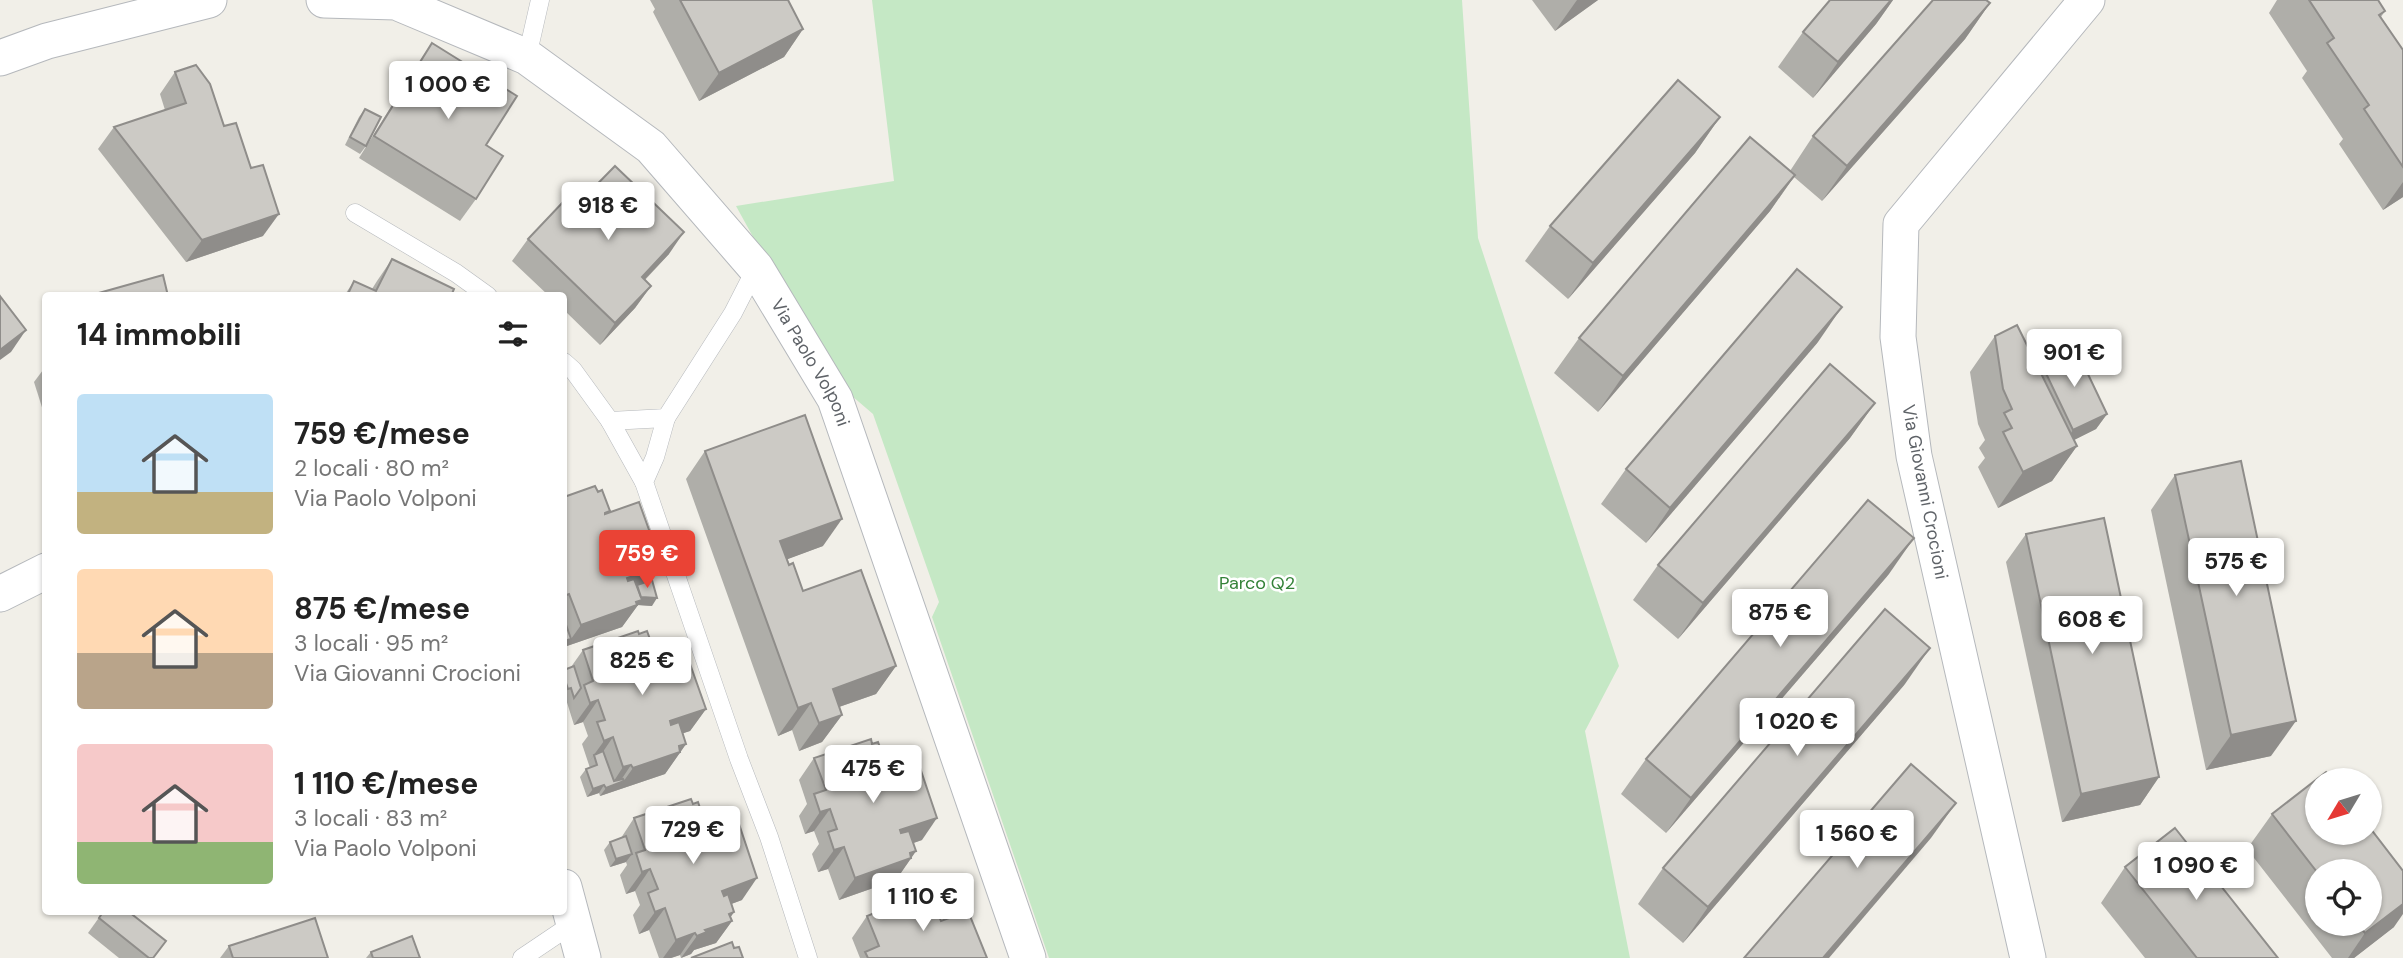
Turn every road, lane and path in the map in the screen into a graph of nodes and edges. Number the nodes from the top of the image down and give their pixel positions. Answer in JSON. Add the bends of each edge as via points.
{"nodes":[{"id":1,"x":209,"y":0,"type":"edge"},
{"id":2,"x":324,"y":0,"type":"edge"},
{"id":3,"x":540,"y":0,"type":"edge"},
{"id":4,"x":2087,"y":0,"type":"edge"},
{"id":5,"x":527,"y":57,"type":"junction"},
{"id":6,"x":0,"y":58,"type":"edge"},
{"id":7,"x":355,"y":213,"type":"dead end"},
{"id":8,"x":756,"y":268,"type":"junction"},
{"id":9,"x":482,"y":292,"type":"edge"},
{"id":10,"x":567,"y":365,"type":"edge"},
{"id":11,"x":666,"y":418,"type":"junction"},
{"id":12,"x":610,"y":421,"type":"junction"},
{"id":13,"x":644,"y":482,"type":"junction"},
{"id":14,"x":42,"y":573,"type":"edge"},
{"id":15,"x":0,"y":594,"type":"edge"},
{"id":16,"x":567,"y":898,"type":"edge"},
{"id":17,"x":574,"y":923,"type":"junction"},
{"id":18,"x":522,"y":958,"type":"edge"},
{"id":19,"x":583,"y":958,"type":"edge"},
{"id":20,"x":808,"y":958,"type":"edge"},
{"id":21,"x":1028,"y":958,"type":"edge"},
{"id":22,"x":2028,"y":958,"type":"edge"}],
"edges":[{"from":1,"to":6,"type":"street","via":[[47,41]]},
{"from":2,"to":5,"type":"street","name":"Via Paolo Volponi","via":[[397,2]]},
{"from":3,"to":5,"type":"lane"},
{"from":4,"to":22,"type":"street","name":"Via Giovanni Crocioni","via":[[1901,224],[1898,337],[1914,456]]},
{"from":5,"to":8,"type":"street","name":"Via Paolo Volponi","via":[[651,147]]},
{"from":7,"to":9,"type":"lane"},
{"from":8,"to":11,"type":"lane"},
{"from":8,"to":21,"type":"street","name":"Via Paolo Volponi","via":[[835,399]]},
{"from":10,"to":12,"type":"lane"},
{"from":11,"to":12,"type":"lane"},
{"from":11,"to":13,"type":"lane"},
{"from":12,"to":13,"type":"lane"},
{"from":13,"to":20,"type":"lane"},
{"from":14,"to":15,"type":"street"},
{"from":16,"to":17,"type":"street"},
{"from":17,"to":18,"type":"lane"},
{"from":17,"to":19,"type":"street"}]}
